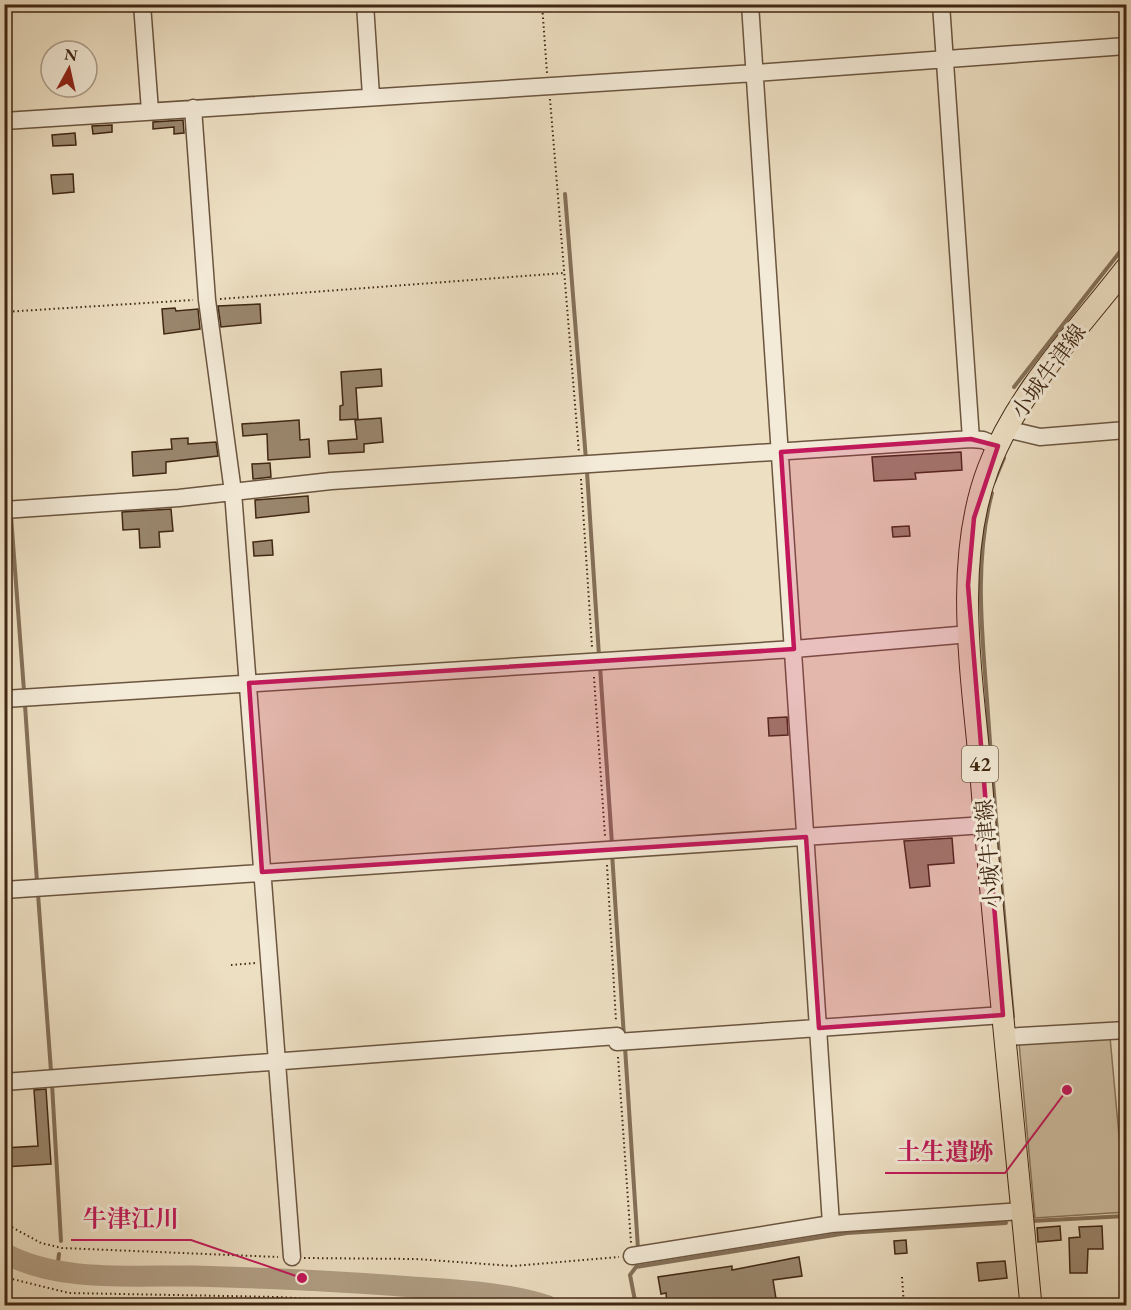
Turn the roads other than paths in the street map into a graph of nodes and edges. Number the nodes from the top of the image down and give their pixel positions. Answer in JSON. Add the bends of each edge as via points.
{"nodes":[{"id":1,"x":142,"y":4,"type":"edge"},
{"id":2,"x":365,"y":4,"type":"edge"},
{"id":3,"x":750,"y":4,"type":"edge"},
{"id":4,"x":941,"y":4,"type":"edge"},
{"id":5,"x":1126,"y":46,"type":"edge"},
{"id":6,"x":945,"y":59,"type":"junction"},
{"id":7,"x":755,"y":73,"type":"junction"},
{"id":8,"x":371,"y":96,"type":"junction"},
{"id":9,"x":193,"y":108,"type":"junction"},
{"id":10,"x":150,"y":111,"type":"junction"},
{"id":11,"x":4,"y":121,"type":"edge"},
{"id":12,"x":1126,"y":268,"type":"edge"},
{"id":13,"x":1126,"y":430,"type":"edge"},
{"id":14,"x":1002,"y":437,"type":"junction"},
{"id":15,"x":971,"y":439,"type":"junction"},
{"id":16,"x":781,"y":452,"type":"junction"},
{"id":17,"x":233,"y":492,"type":"junction"},
{"id":18,"x":4,"y":510,"type":"edge"},
{"id":19,"x":970,"y":634,"type":"junction"},
{"id":20,"x":794,"y":649,"type":"junction"},
{"id":21,"x":249,"y":683,"type":"junction"},
{"id":22,"x":4,"y":699,"type":"edge"},
{"id":23,"x":985,"y":825,"type":"junction"},
{"id":24,"x":806,"y":837,"type":"junction"},
{"id":25,"x":261,"y":872,"type":"junction"},
{"id":26,"x":4,"y":890,"type":"edge"},
{"id":27,"x":1003,"y":1015,"type":"junction"},
{"id":28,"x":819,"y":1028,"type":"junction"},
{"id":29,"x":1126,"y":1030,"type":"edge"},
{"id":30,"x":1013,"y":1037,"type":"junction"},
{"id":31,"x":276,"y":1062,"type":"junction"},
{"id":32,"x":4,"y":1082,"type":"edge"},
{"id":33,"x":1022,"y":1211,"type":"junction"},
{"id":34,"x":831,"y":1224,"type":"junction"},
{"id":35,"x":638,"y":1256,"type":"road end"},
{"id":36,"x":292,"y":1257,"type":"road end"},
{"id":37,"x":1031,"y":1305,"type":"edge"}],
"edges":[{"from":1,"to":10,"type":"street"},
{"from":2,"to":8,"type":"street"},
{"from":3,"to":7,"type":"street"},
{"from":4,"to":6,"type":"street"},
{"from":5,"to":6,"type":"street"},
{"from":6,"to":7,"type":"street"},
{"from":6,"to":15,"type":"street"},
{"from":7,"to":8,"type":"street"},
{"from":7,"to":16,"type":"street"},
{"from":8,"to":9,"type":"street"},
{"from":9,"to":10,"type":"street"},
{"from":9,"to":17,"type":"street","via":[[207,300]]},
{"from":10,"to":11,"type":"street"},
{"from":12,"to":14,"type":"main road","name":"小城牛津線","number":"42","via":[[1027,396]]},
{"from":13,"to":14,"type":"street"},
{"from":14,"to":15,"type":"street"},
{"from":14,"to":19,"type":"main road","name":"小城牛津線","number":"42","via":[[980,492],[972,529]]},
{"from":15,"to":16,"type":"street"},
{"from":16,"to":17,"type":"street","via":[[331,481]]},
{"from":16,"to":20,"type":"street"},
{"from":17,"to":18,"type":"street"},
{"from":17,"to":21,"type":"street"},
{"from":19,"to":20,"type":"street"},
{"from":19,"to":23,"type":"main road","name":"小城牛津線","number":"42"},
{"from":20,"to":21,"type":"street"},
{"from":20,"to":24,"type":"street"},
{"from":21,"to":22,"type":"street"},
{"from":21,"to":25,"type":"street"},
{"from":23,"to":24,"type":"street"},
{"from":23,"to":27,"type":"main road","name":"小城牛津線","number":"42"},
{"from":24,"to":25,"type":"street"},
{"from":24,"to":28,"type":"street"},
{"from":25,"to":26,"type":"street"},
{"from":25,"to":31,"type":"street"},
{"from":27,"to":28,"type":"street"},
{"from":27,"to":30,"type":"main road","name":"小城牛津線","number":"42"},
{"from":28,"to":31,"type":"street"},
{"from":28,"to":34,"type":"street"},
{"from":29,"to":30,"type":"street"},
{"from":30,"to":33,"type":"main road","name":"小城牛津線","number":"42"},
{"from":31,"to":32,"type":"street"},
{"from":31,"to":36,"type":"street"},
{"from":33,"to":34,"type":"street"},
{"from":33,"to":37,"type":"main road","name":"小城牛津線","number":"42"},
{"from":34,"to":35,"type":"street"}]}
